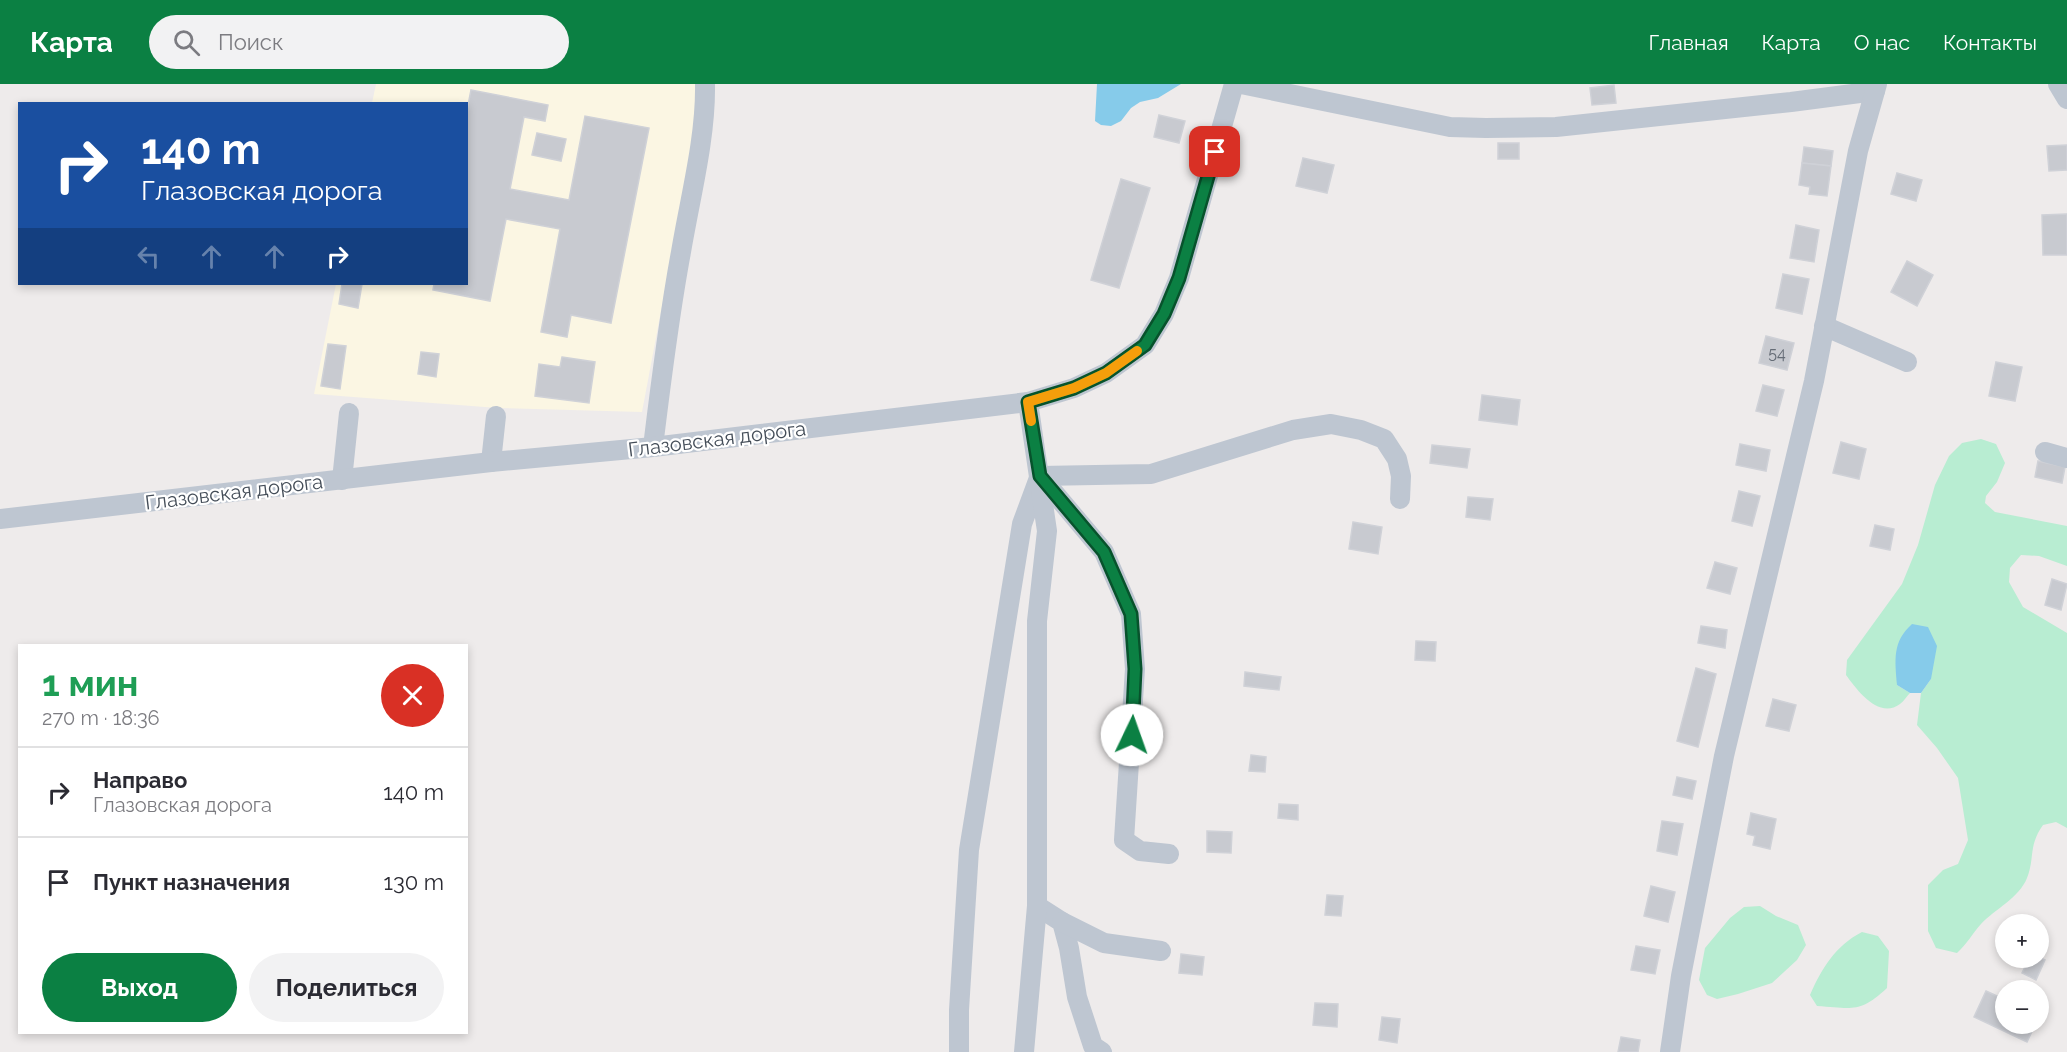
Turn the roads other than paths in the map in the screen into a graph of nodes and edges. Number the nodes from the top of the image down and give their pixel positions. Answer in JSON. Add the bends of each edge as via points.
{"nodes":[{"id":1,"x":705,"y":84,"type":"edge"},
{"id":2,"x":1234,"y":84,"type":"edge"},
{"id":3,"x":1241,"y":84,"type":"edge"},
{"id":4,"x":2058,"y":84,"type":"edge"},
{"id":5,"x":1876,"y":88,"type":"edge"},
{"id":6,"x":2067,"y":99,"type":"edge"},
{"id":7,"x":1824,"y":326,"type":"junction"},
{"id":8,"x":1907,"y":362,"type":"dead end"},
{"id":9,"x":1028,"y":402,"type":"junction"},
{"id":10,"x":349,"y":413,"type":"dead end"},
{"id":11,"x":496,"y":416,"type":"dead end"},
{"id":12,"x":653,"y":447,"type":"junction"},
{"id":13,"x":2046,"y":452,"type":"dead end"},
{"id":14,"x":2067,"y":458,"type":"edge"},
{"id":15,"x":491,"y":462,"type":"junction"},
{"id":16,"x":1040,"y":476,"type":"junction"},
{"id":17,"x":342,"y":480,"type":"junction"},
{"id":18,"x":1400,"y":499,"type":"dead end"},
{"id":19,"x":0,"y":519,"type":"edge"},
{"id":20,"x":1169,"y":854,"type":"dead end"},
{"id":21,"x":1037,"y":906,"type":"junction"},
{"id":22,"x":1062,"y":922,"type":"junction"},
{"id":23,"x":1161,"y":951,"type":"dead end"},
{"id":24,"x":959,"y":1052,"type":"edge"},
{"id":25,"x":1024,"y":1052,"type":"edge"},
{"id":26,"x":1102,"y":1052,"type":"edge"},
{"id":27,"x":1670,"y":1052,"type":"edge"}],
"edges":[{"from":1,"to":12,"type":"street","via":[[698,155]]},
{"from":2,"to":9,"type":"street","name":"Глазовская дорога","via":[[1179,278],[1145,345],[1106,373]]},
{"from":3,"to":5,"type":"street","via":[[1449,127],[1486,128],[1556,127],[1791,102]]},
{"from":4,"to":6,"type":"street"},
{"from":5,"to":7,"type":"street","via":[[1858,151]]},
{"from":7,"to":8,"type":"street"},
{"from":7,"to":27,"type":"street","via":[[1724,756]]},
{"from":9,"to":12,"type":"street","name":"Глазовская дорога"},
{"from":9,"to":16,"type":"street"},
{"from":10,"to":17,"type":"street"},
{"from":11,"to":15,"type":"street"},
{"from":12,"to":15,"type":"street","name":"Глазовская дорога"},
{"from":13,"to":14,"type":"street"},
{"from":15,"to":17,"type":"street","name":"Глазовская дорога"},
{"from":16,"to":18,"type":"street","via":[[1151,474],[1293,430],[1331,424],[1384,439],[1397,459]]},
{"from":16,"to":20,"type":"street","via":[[1104,552],[1131,614],[1135,669],[1124,840],[1140,851]]},
{"from":16,"to":21,"type":"street","via":[[1047,531],[1037,621]]},
{"from":16,"to":24,"type":"street","via":[[1022,524],[969,850]]},
{"from":17,"to":19,"type":"street","name":"Глазовская дорога"},
{"from":21,"to":22,"type":"street"},
{"from":21,"to":25,"type":"street"},
{"from":22,"to":23,"type":"street","via":[[1104,943]]},
{"from":22,"to":26,"type":"street","via":[[1077,997],[1093,1046]]}]}
